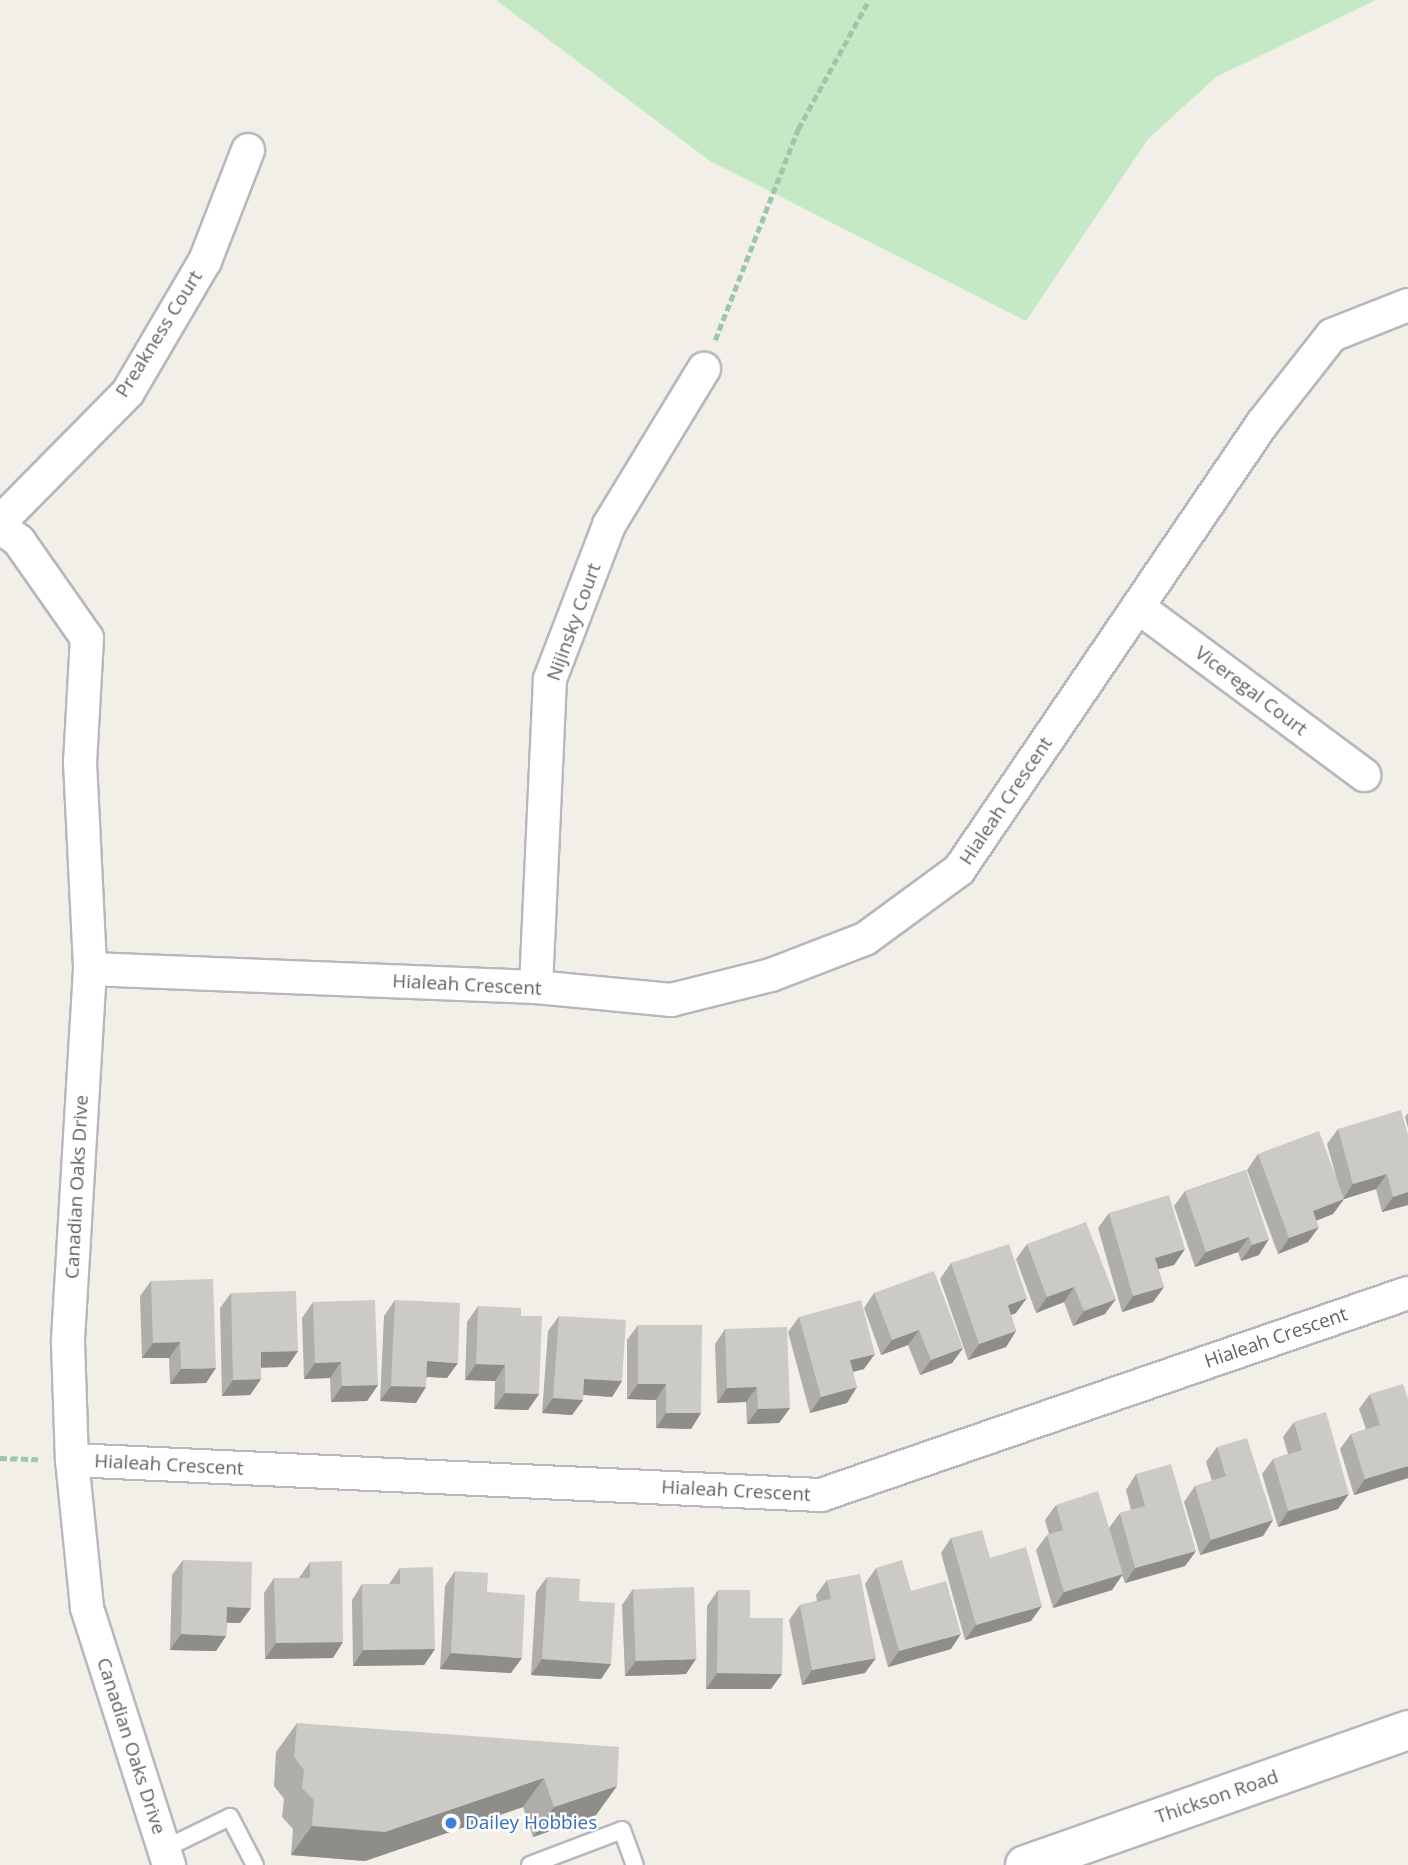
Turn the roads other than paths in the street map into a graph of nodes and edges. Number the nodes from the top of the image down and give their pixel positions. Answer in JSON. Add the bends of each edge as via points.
{"nodes":[{"id":1,"x":248,"y":150,"type":"dead end"},
{"id":2,"x":1408,"y":305,"type":"edge"},
{"id":3,"x":704,"y":369,"type":"road end"},
{"id":4,"x":0,"y":522,"type":"edge"},
{"id":5,"x":0,"y":527,"type":"edge"},
{"id":6,"x":1138,"y":607,"type":"junction"},
{"id":7,"x":1364,"y":775,"type":"dead end"},
{"id":8,"x":90,"y":969,"type":"junction"},
{"id":9,"x":536,"y":987,"type":"junction"},
{"id":10,"x":1408,"y":1293,"type":"edge"},
{"id":11,"x":72,"y":1460,"type":"junction"},
{"id":12,"x":1407,"y":1733,"type":"edge"},
{"id":13,"x":166,"y":1857,"type":"edge"},
{"id":14,"x":255,"y":1865,"type":"edge"},
{"id":15,"x":530,"y":1865,"type":"edge"},
{"id":16,"x":635,"y":1865,"type":"edge"},
{"id":17,"x":1025,"y":1865,"type":"edge"}],
"edges":[{"from":1,"to":4,"type":"street","name":"Preakness Court","via":[[205,261],[128,392]]},
{"from":2,"to":6,"type":"street","name":"Hialeah Crescent","via":[[1332,335],[1262,425]]},
{"from":3,"to":9,"type":"street","name":"Nijinsky Court","via":[[609,525],[550,679]]},
{"from":5,"to":8,"type":"street","name":"Canadian Oaks Drive","via":[[19,541],[87,638],[80,762]]},
{"from":6,"to":7,"type":"street","name":"Viceregal Court"},
{"from":6,"to":9,"type":"street","name":"Hialeah Crescent","via":[[959,870],[865,939],[771,975],[671,1000]]},
{"from":8,"to":9,"type":"street","name":"Hialeah Crescent"},
{"from":8,"to":11,"type":"street","name":"Canadian Oaks Drive","via":[[68,1342]]},
{"from":10,"to":11,"type":"street","name":"Hialeah Crescent","via":[[821,1495]]},
{"from":11,"to":13,"type":"street","name":"Canadian Oaks Drive","via":[[87,1608]]},
{"from":12,"to":17,"type":"main road","name":"Thickson Road"},
{"from":13,"to":14,"type":"lane","via":[[230,1817]]},
{"from":15,"to":16,"type":"lane","via":[[622,1830]]}]}
